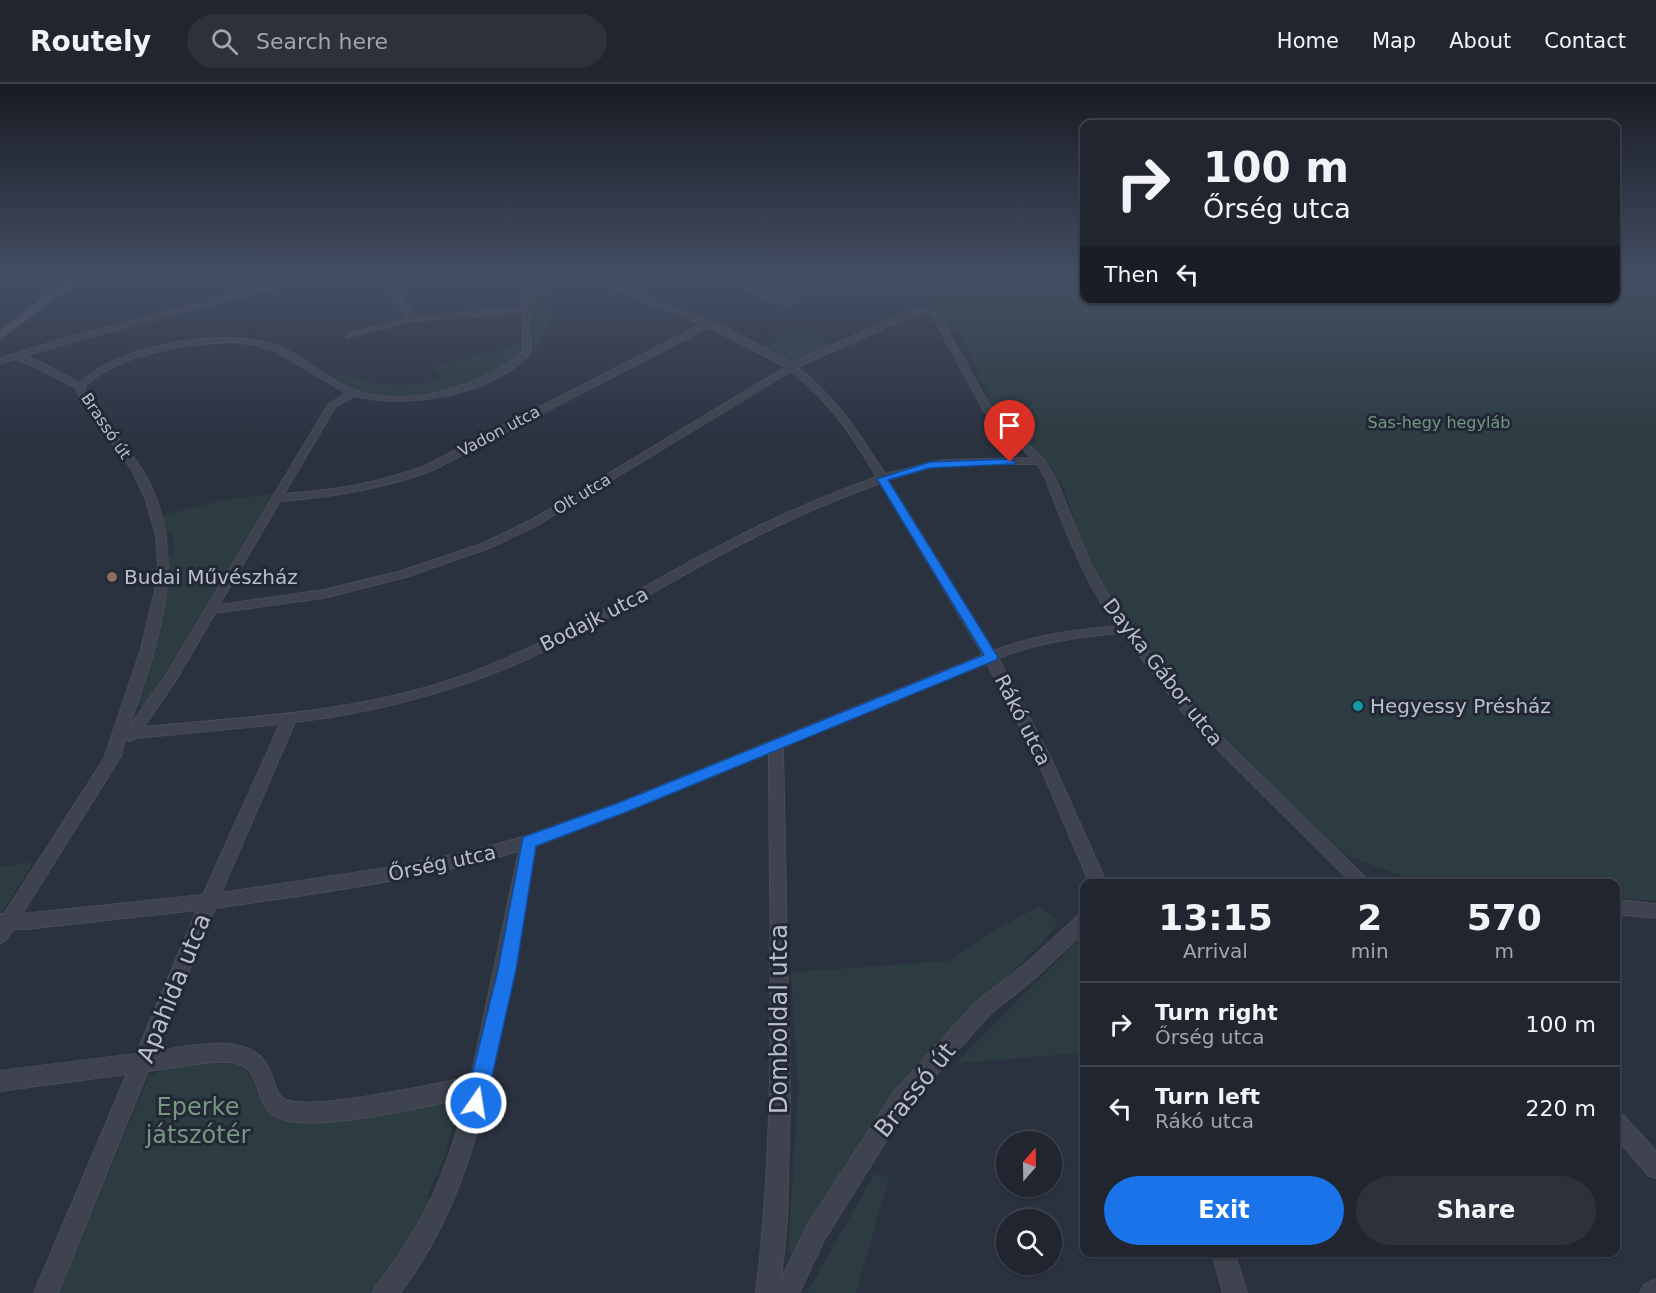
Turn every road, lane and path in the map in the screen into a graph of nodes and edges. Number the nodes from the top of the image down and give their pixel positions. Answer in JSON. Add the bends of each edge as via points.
{"nodes":[{"id":1,"x":91,"y":333,"type":"edge"},
{"id":2,"x":359,"y":333,"type":"edge"},
{"id":3,"x":527,"y":333,"type":"edge"},
{"id":4,"x":690,"y":333,"type":"edge"},
{"id":5,"x":730,"y":333,"type":"edge"},
{"id":6,"x":867,"y":333,"type":"edge"},
{"id":7,"x":946,"y":333,"type":"edge"},
{"id":8,"x":350,"y":336,"type":"dead end"},
{"id":9,"x":15,"y":356,"type":"junction"},
{"id":10,"x":0,"y":361,"type":"edge"},
{"id":11,"x":792,"y":367,"type":"junction"},
{"id":12,"x":80,"y":387,"type":"junction"},
{"id":13,"x":353,"y":393,"type":"junction"},
{"id":14,"x":1040,"y":461,"type":"junction"},
{"id":15,"x":882,"y":479,"type":"junction"},
{"id":16,"x":278,"y":498,"type":"junction"},
{"id":17,"x":211,"y":610,"type":"junction"},
{"id":18,"x":1125,"y":629,"type":"junction"},
{"id":19,"x":991,"y":657,"type":"junction"},
{"id":20,"x":290,"y":718,"type":"junction"},
{"id":21,"x":132,"y":733,"type":"junction"},
{"id":22,"x":776,"y":745,"type":"junction"},
{"id":23,"x":111,"y":759,"type":"junction"},
{"id":24,"x":529,"y":842,"type":"junction"},
{"id":25,"x":1097,"y":879,"type":"edge"},
{"id":26,"x":1359,"y":879,"type":"edge"},
{"id":27,"x":209,"y":902,"type":"junction"},
{"id":28,"x":1620,"y":906,"type":"edge"},
{"id":29,"x":1656,"y":910,"type":"edge"},
{"id":30,"x":5,"y":921,"type":"edge"},
{"id":31,"x":1080,"y":925,"type":"edge"},
{"id":32,"x":0,"y":935,"type":"edge"},
{"id":33,"x":144,"y":1062,"type":"junction"},
{"id":34,"x":0,"y":1081,"type":"edge"},
{"id":35,"x":480,"y":1085,"type":"junction"},
{"id":36,"x":1620,"y":1126,"type":"edge"},
{"id":37,"x":1656,"y":1167,"type":"edge"},
{"id":38,"x":1223,"y":1257,"type":"edge"},
{"id":39,"x":1656,"y":1291,"type":"edge"},
{"id":40,"x":46,"y":1293,"type":"edge"},
{"id":41,"x":385,"y":1293,"type":"edge"},
{"id":42,"x":768,"y":1293,"type":"edge"},
{"id":43,"x":787,"y":1293,"type":"edge"},
{"id":44,"x":1234,"y":1293,"type":"edge"},
{"id":45,"x":1652,"y":1293,"type":"edge"}],
"edges":[{"from":1,"to":9,"type":"street"},
{"from":2,"to":8,"type":"street"},
{"from":3,"to":13,"type":"street","name":"Brassó út","via":[[527,352],[518,363],[474,385],[426,395],[380,398]]},
{"from":4,"to":16,"type":"street","name":"Vadon utca","via":[[429,468],[346,492]]},
{"from":5,"to":11,"type":"street","name":"Rákó utca"},
{"from":6,"to":11,"type":"street","name":"Olt utca"},
{"from":7,"to":14,"type":"street","name":"Dayka Gábor utca","via":[[987,409]]},
{"from":9,"to":10,"type":"street"},
{"from":9,"to":12,"type":"street"},
{"from":11,"to":15,"type":"street","name":"Rákó utca","via":[[850,425]]},
{"from":11,"to":17,"type":"street","name":"Olt utca","via":[[537,521],[488,545],[402,575],[323,594]]},
{"from":12,"to":13,"type":"street","name":"Brassó út","via":[[113,366],[154,350],[206,341],[245,341],[288,354]]},
{"from":12,"to":23,"type":"street","name":"Brassó út","via":[[86,402],[142,480],[162,534],[163,569],[157,605]]},
{"from":13,"to":16,"type":"street","name":"Brassó út","via":[[332,405]]},
{"from":14,"to":15,"type":"street","name":"Bodajk utca","via":[[949,463]]},
{"from":14,"to":18,"type":"street","name":"Dayka Gábor utca","via":[[1084,564]]},
{"from":15,"to":19,"type":"street","name":"Rákó utca"},
{"from":15,"to":20,"type":"street","name":"Bodajk utca","via":[[785,516],[582,627],[470,677],[384,702]]},
{"from":16,"to":17,"type":"street","name":"Brassó út"},
{"from":17,"to":21,"type":"street","name":"Brassó út"},
{"from":18,"to":19,"type":"street","name":"Őrség utca","via":[[1061,635]]},
{"from":18,"to":26,"type":"street","name":"Dayka Gábor utca","via":[[1203,728]]},
{"from":19,"to":22,"type":"street","name":"Őrség utca"},
{"from":19,"to":25,"type":"street","name":"Rákó utca","via":[[1045,761]]},
{"from":20,"to":21,"type":"street","name":"Bodajk utca"},
{"from":20,"to":27,"type":"street","name":"Apahida utca"},
{"from":21,"to":23,"type":"street","name":"Brassó út"},
{"from":22,"to":24,"type":"street","name":"Őrség utca"},
{"from":22,"to":42,"type":"street","name":"Domboldal utca","via":[[780,1099],[776,1221]]},
{"from":23,"to":30,"type":"street","name":"Brassó út"},
{"from":24,"to":27,"type":"street","name":"Őrség utca","via":[[393,874]]},
{"from":24,"to":35,"type":"street","via":[[507,970]]},
{"from":27,"to":30,"type":"street","name":"Őrség utca","via":[[27,922]]},
{"from":27,"to":33,"type":"street","name":"Apahida utca"},
{"from":28,"to":29,"type":"street"},
{"from":30,"to":32,"type":"street","name":"Brassó út"},
{"from":31,"to":43,"type":"street","name":"Brassó út","via":[[983,1008],[902,1099],[816,1232]]},
{"from":33,"to":34,"type":"street"},
{"from":33,"to":35,"type":"street","via":[[226,1052],[248,1055],[261,1070],[273,1102],[294,1113]]},
{"from":33,"to":40,"type":"street","name":"Apahida utca"},
{"from":35,"to":41,"type":"street","via":[[443,1205],[422,1245]]},
{"from":36,"to":37,"type":"street"},
{"from":38,"to":44,"type":"street"},
{"from":39,"to":45,"type":"street"}]}
